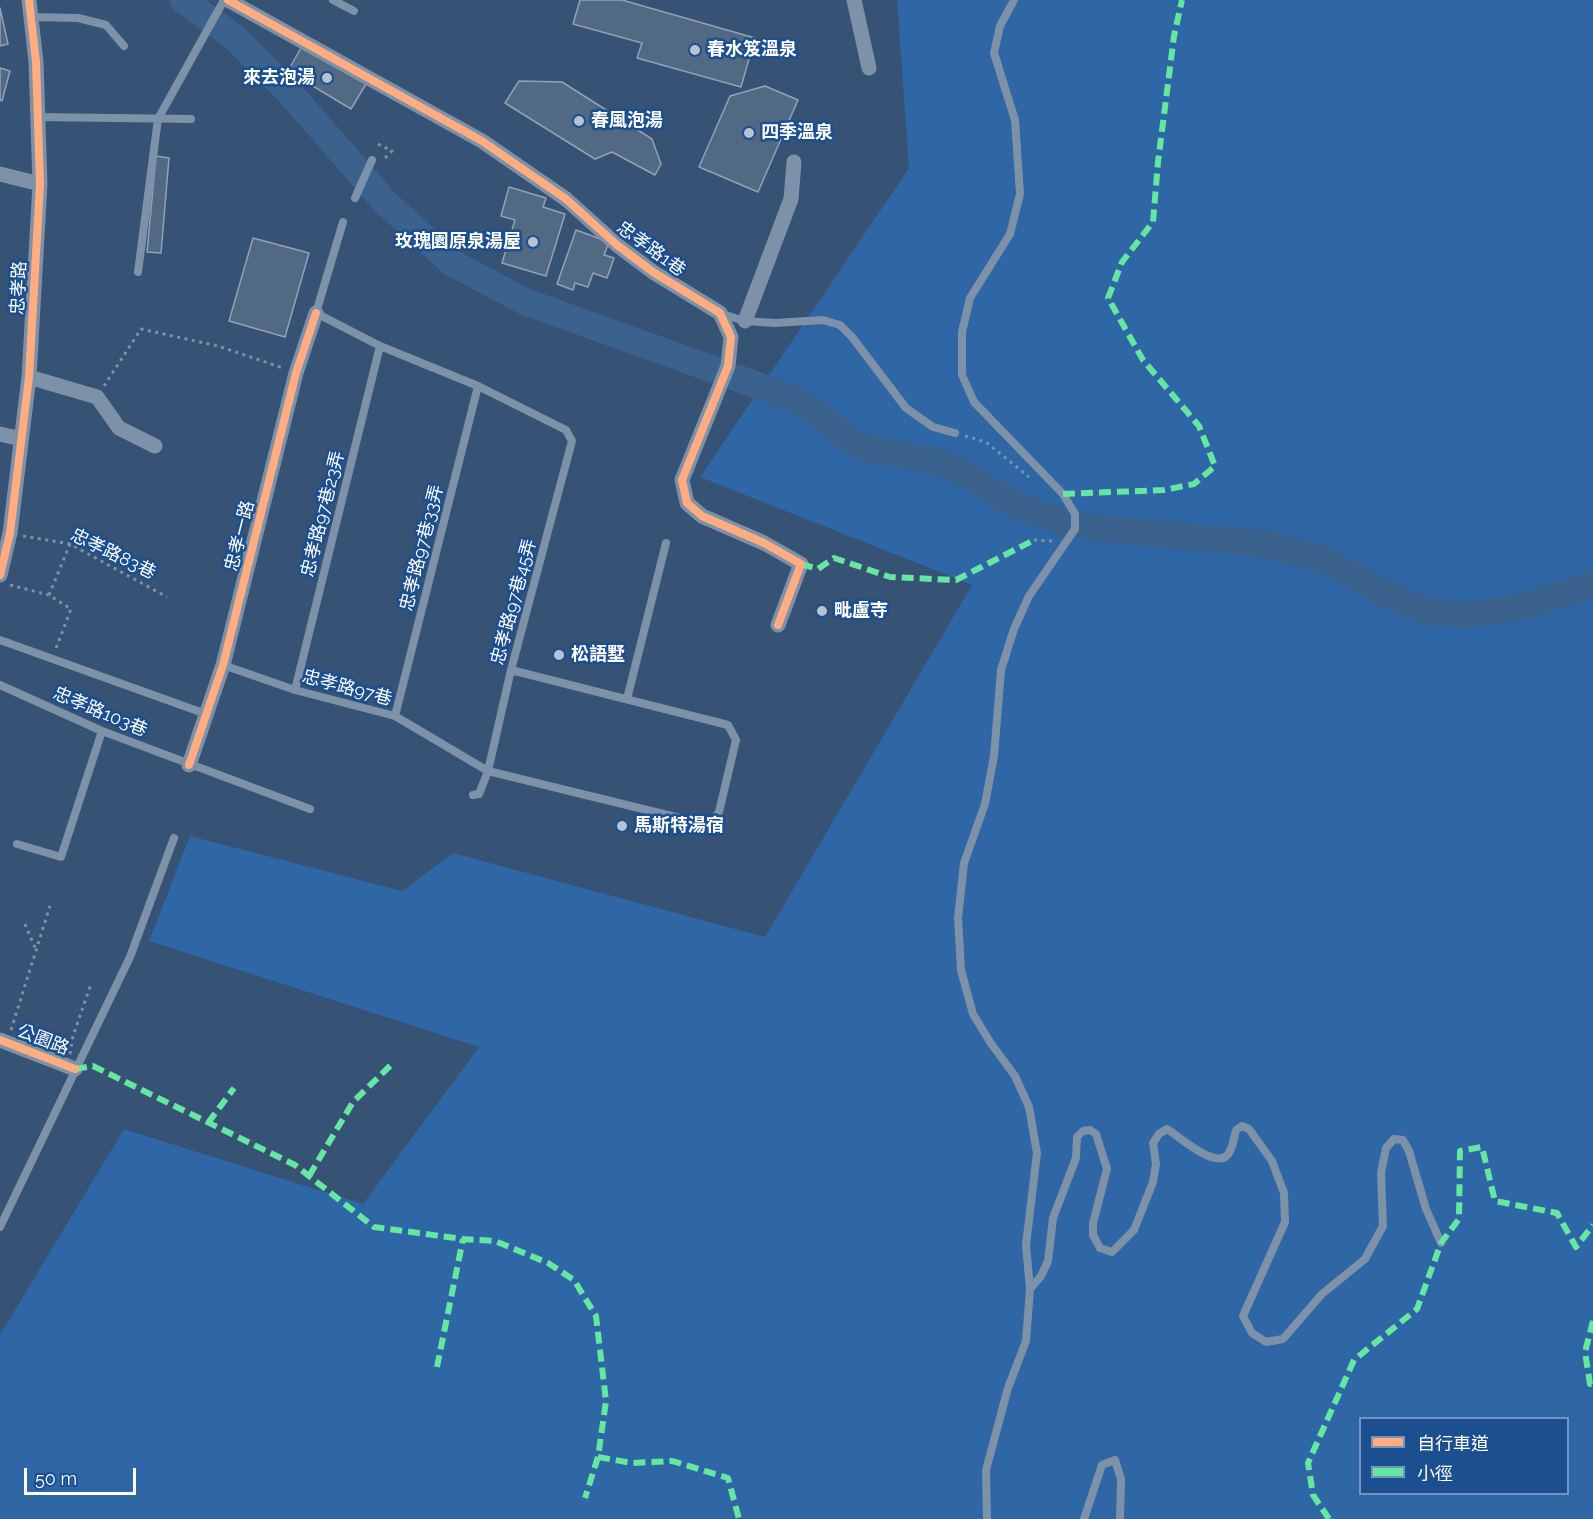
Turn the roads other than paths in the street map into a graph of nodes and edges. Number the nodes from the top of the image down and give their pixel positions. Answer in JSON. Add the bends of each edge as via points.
{"nodes":[{"id":1,"x":29,"y":0,"type":"edge"},
{"id":2,"x":333,"y":0,"type":"edge"},
{"id":3,"x":854,"y":0,"type":"edge"},
{"id":4,"x":1014,"y":0,"type":"edge"},
{"id":5,"x":223,"y":2,"type":"edge"},
{"id":6,"x":354,"y":11,"type":"dead end"},
{"id":7,"x":31,"y":17,"type":"junction"},
{"id":8,"x":124,"y":46,"type":"dead end"},
{"id":9,"x":869,"y":68,"type":"dead end"},
{"id":10,"x":38,"y":117,"type":"junction"},
{"id":11,"x":158,"y":119,"type":"junction"},
{"id":12,"x":191,"y":120,"type":"dead end"},
{"id":13,"x":372,"y":160,"type":"road end"},
{"id":14,"x":794,"y":162,"type":"dead end"},
{"id":15,"x":0,"y":174,"type":"edge"},
{"id":16,"x":40,"y":184,"type":"junction"},
{"id":17,"x":355,"y":198,"type":"dead end"},
{"id":18,"x":343,"y":222,"type":"dead end"},
{"id":19,"x":138,"y":272,"type":"dead end"},
{"id":20,"x":316,"y":313,"type":"junction"},
{"id":21,"x":720,"y":313,"type":"junction"},
{"id":22,"x":746,"y":321,"type":"junction"},
{"id":23,"x":380,"y":346,"type":"junction"},
{"id":24,"x":29,"y":377,"type":"junction"},
{"id":25,"x":478,"y":387,"type":"junction"},
{"id":26,"x":955,"y":433,"type":"road end"},
{"id":27,"x":0,"y":434,"type":"edge"},
{"id":28,"x":21,"y":439,"type":"junction"},
{"id":29,"x":155,"y":446,"type":"dead end"},
{"id":30,"x":666,"y":543,"type":"dead end"},
{"id":31,"x":0,"y":575,"type":"edge"},
{"id":32,"x":778,"y":625,"type":"dead end"},
{"id":33,"x":0,"y":640,"type":"edge"},
{"id":34,"x":223,"y":665,"type":"junction"},
{"id":35,"x":511,"y":670,"type":"junction"},
{"id":36,"x":0,"y":685,"type":"edge"},
{"id":37,"x":295,"y":690,"type":"junction"},
{"id":38,"x":627,"y":699,"type":"junction"},
{"id":39,"x":206,"y":714,"type":"junction"},
{"id":40,"x":395,"y":716,"type":"junction"},
{"id":41,"x":102,"y":731,"type":"junction"},
{"id":42,"x":189,"y":765,"type":"junction"},
{"id":43,"x":488,"y":771,"type":"junction"},
{"id":44,"x":472,"y":795,"type":"dead end"},
{"id":45,"x":310,"y":809,"type":"dead end"},
{"id":46,"x":174,"y":838,"type":"dead end"},
{"id":47,"x":17,"y":844,"type":"dead end"},
{"id":48,"x":4,"y":1042,"type":"edge"},
{"id":49,"x":72,"y":1067,"type":"junction"},
{"id":50,"x":0,"y":1227,"type":"edge"},
{"id":51,"x":1441,"y":1243,"type":"dead end"},
{"id":52,"x":1030,"y":1289,"type":"junction"},
{"id":53,"x":987,"y":1519,"type":"edge"},
{"id":54,"x":1084,"y":1519,"type":"edge"},
{"id":55,"x":1120,"y":1519,"type":"edge"}],
"edges":[{"from":1,"to":7,"type":"street","name":"忠孝路"},
{"from":2,"to":6,"type":"lane"},
{"from":3,"to":9,"type":"street"},
{"from":4,"to":52,"type":"lane","via":[[1000,26],[994,53],[1015,120],[1020,194],[1010,234],[970,298],[962,332],[962,375],[974,402],[1070,504],[1075,529],[1029,596],[1001,670],[994,756],[985,804],[964,863],[958,918],[962,970],[973,1014],[1015,1076],[1029,1107],[1037,1153],[1026,1245]]},
{"from":5,"to":11,"type":"lane"},
{"from":5,"to":21,"type":"street","name":"忠孝路1巷","via":[[482,141],[566,199],[653,272]]},
{"from":7,"to":8,"type":"lane","via":[[78,18],[106,25]]},
{"from":7,"to":10,"type":"street","name":"忠孝路"},
{"from":10,"to":11,"type":"lane"},
{"from":10,"to":16,"type":"street","name":"忠孝路"},
{"from":11,"to":12,"type":"lane"},
{"from":11,"to":19,"type":"lane"},
{"from":13,"to":17,"type":"lane"},
{"from":14,"to":22,"type":"street","via":[[792,199]]},
{"from":15,"to":16,"type":"street"},
{"from":16,"to":24,"type":"street","name":"忠孝路"},
{"from":18,"to":20,"type":"lane","name":"忠孝一路"},
{"from":20,"to":23,"type":"lane"},
{"from":20,"to":34,"type":"street","name":"忠孝一路","via":[[297,373]]},
{"from":21,"to":22,"type":"lane"},
{"from":21,"to":32,"type":"street","via":[[731,337],[728,366],[682,480],[687,503],[702,516],[801,564]]},
{"from":22,"to":26,"type":"lane","via":[[823,320],[840,325],[906,408],[933,427]]},
{"from":23,"to":25,"type":"lane"},
{"from":23,"to":37,"type":"lane","name":"忠孝路97巷23弄"},
{"from":24,"to":28,"type":"street","name":"忠孝路"},
{"from":24,"to":29,"type":"street","via":[[97,397],[119,428]]},
{"from":25,"to":35,"type":"lane","name":"忠孝路97巷45弄","via":[[566,430],[572,441]]},
{"from":25,"to":40,"type":"lane","name":"忠孝路97巷33弄"},
{"from":27,"to":28,"type":"street"},
{"from":28,"to":31,"type":"street","name":"忠孝路","via":[[10,533]]},
{"from":30,"to":38,"type":"lane"},
{"from":33,"to":39,"type":"lane"},
{"from":34,"to":37,"type":"lane","name":"忠孝路97巷"},
{"from":34,"to":39,"type":"street","name":"忠孝一路"},
{"from":35,"to":38,"type":"lane"},
{"from":35,"to":43,"type":"lane","name":"忠孝路97巷45弄"},
{"from":36,"to":41,"type":"lane","name":"忠孝路103巷"},
{"from":37,"to":40,"type":"lane","name":"忠孝路97巷"},
{"from":38,"to":43,"type":"lane","name":"忠孝路97巷","via":[[728,725],[736,740],[719,812],[712,821],[696,822]]},
{"from":39,"to":42,"type":"street","name":"忠孝一路"},
{"from":40,"to":43,"type":"lane","name":"忠孝路97巷"},
{"from":41,"to":42,"type":"lane","name":"忠孝路103巷"},
{"from":41,"to":47,"type":"lane","via":[[61,857]]},
{"from":42,"to":45,"type":"lane","name":"忠孝路103巷"},
{"from":43,"to":44,"type":"lane","name":"忠孝路97巷45弄","via":[[478,794]]},
{"from":46,"to":49,"type":"lane","via":[[130,957]]},
{"from":48,"to":49,"type":"street","name":"公園路"},
{"from":49,"to":50,"type":"lane"},
{"from":51,"to":52,"type":"lane","via":[[1409,1151],[1403,1140],[1394,1139],[1386,1148],[1382,1173],[1383,1226],[1365,1259],[1322,1294],[1283,1339],[1266,1342],[1252,1333],[1243,1316],[1285,1222],[1284,1192],[1272,1161],[1249,1129],[1242,1126],[1236,1130],[1229,1154],[1223,1158],[1200,1153],[1167,1129],[1159,1134],[1153,1143],[1153,1182],[1134,1230],[1112,1252],[1100,1248],[1094,1235],[1093,1223],[1107,1169],[1099,1139],[1090,1130],[1077,1137],[1076,1158],[1053,1218],[1048,1261]]},
{"from":52,"to":53,"type":"lane","via":[[1026,1341],[1008,1388],[986,1470]]},
{"from":54,"to":55,"type":"lane","via":[[1102,1465],[1115,1460],[1121,1479]]}]}
